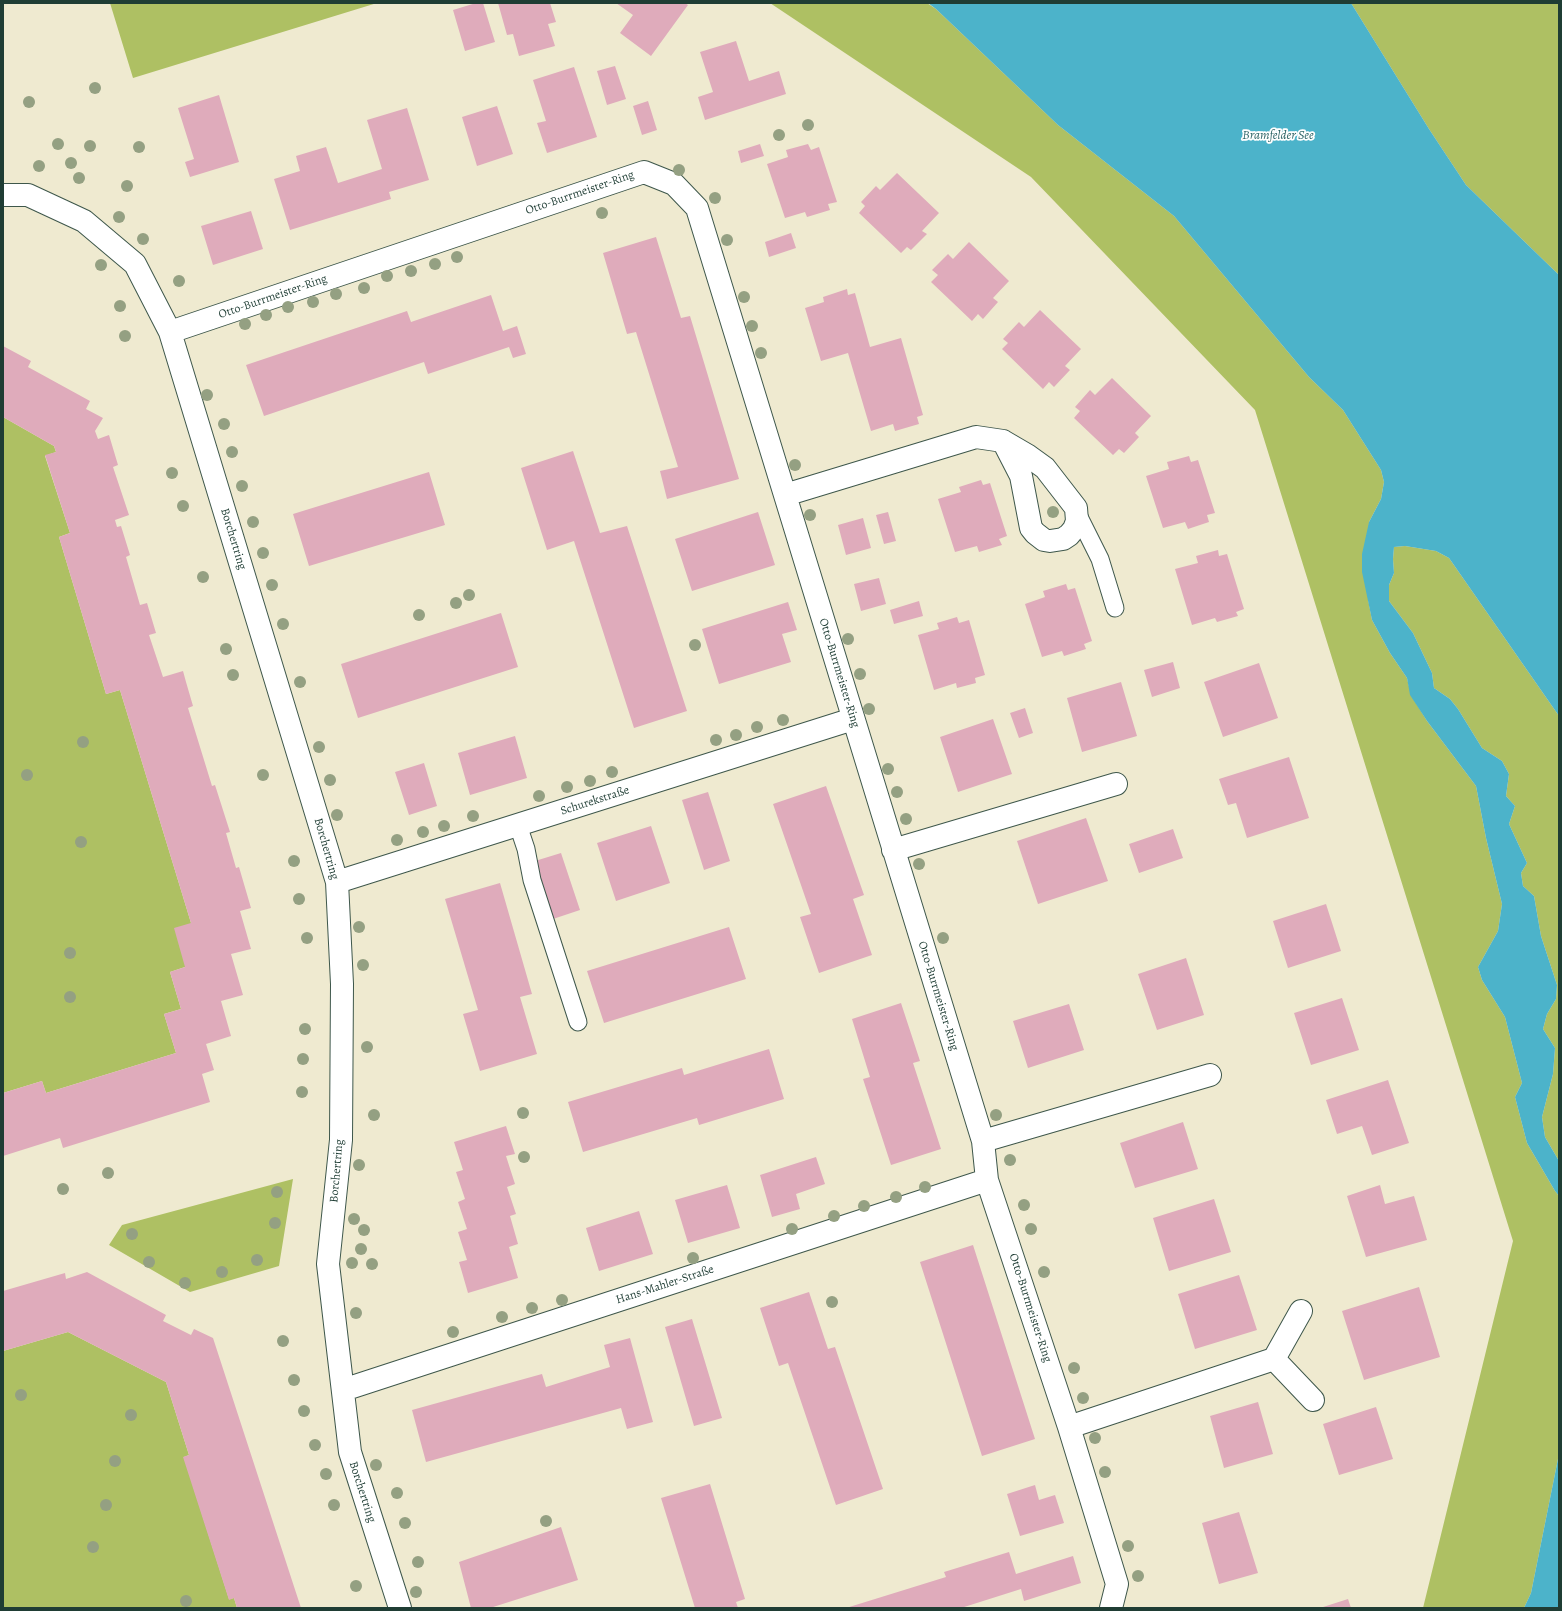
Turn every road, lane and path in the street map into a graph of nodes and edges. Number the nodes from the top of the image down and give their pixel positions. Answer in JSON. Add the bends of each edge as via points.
{"nodes":[{"id":1,"x":3,"y":195,"type":"edge"},
{"id":2,"x":170,"y":332,"type":"junction"},
{"id":3,"x":1003,"y":441,"type":"junction"},
{"id":4,"x":785,"y":495,"type":"junction"},
{"id":5,"x":1077,"y":513,"type":"junction"},
{"id":6,"x":1115,"y":608,"type":"dead end"},
{"id":7,"x":853,"y":719,"type":"junction"},
{"id":8,"x":1116,"y":784,"type":"dead end"},
{"id":9,"x":518,"y":825,"type":"junction"},
{"id":10,"x":893,"y":850,"type":"junction"},
{"id":11,"x":337,"y":882,"type":"junction"},
{"id":12,"x":578,"y":1022,"type":"dead end"},
{"id":13,"x":1210,"y":1075,"type":"dead end"},
{"id":14,"x":983,"y":1141,"type":"junction"},
{"id":15,"x":987,"y":1180,"type":"junction"},
{"id":16,"x":1301,"y":1311,"type":"dead end"},
{"id":17,"x":1274,"y":1359,"type":"junction"},
{"id":18,"x":343,"y":1390,"type":"junction"},
{"id":19,"x":1313,"y":1400,"type":"dead end"},
{"id":20,"x":1069,"y":1427,"type":"junction"},
{"id":21,"x":400,"y":1608,"type":"edge"},
{"id":22,"x":1111,"y":1608,"type":"edge"}],
"edges":[{"from":1,"to":2,"type":"street","name":"Borchertring","via":[[28,195],[84,221],[135,264]]},
{"from":2,"to":4,"type":"street","name":"Otto-Burrmeister-Ring","via":[[644,172],[674,184],[697,208]]},
{"from":2,"to":11,"type":"street","name":"Borchertring"},
{"from":3,"to":4,"type":"street","via":[[976,437]]},
{"from":3,"to":5,"type":"street","via":[[1045,468],[1076,508]]},
{"from":3,"to":5,"type":"street","via":[[1021,476],[1031,528],[1035,533],[1044,540],[1063,539],[1074,529]]},
{"from":4,"to":7,"type":"street","name":"Otto-Burrmeister-Ring"},
{"from":5,"to":6,"type":"lane","via":[[1100,560]]},
{"from":7,"to":9,"type":"street","name":"Schurekstraße"},
{"from":7,"to":10,"type":"street","name":"Otto-Burrmeister-Ring"},
{"from":8,"to":10,"type":"street"},
{"from":9,"to":11,"type":"street","name":"Schurekstraße"},
{"from":9,"to":12,"type":"lane","via":[[532,880]]},
{"from":10,"to":14,"type":"street","name":"Otto-Burrmeister-Ring"},
{"from":11,"to":18,"type":"street","name":"Borchertring","via":[[342,984],[341,1140],[328,1264]]},
{"from":13,"to":14,"type":"street"},
{"from":14,"to":15,"type":"street","name":"Otto-Burrmeister-Ring"},
{"from":15,"to":18,"type":"street","name":"Hans-Mahler-Straße"},
{"from":15,"to":20,"type":"street","name":"Otto-Burrmeister-Ring"},
{"from":16,"to":17,"type":"street"},
{"from":17,"to":19,"type":"street"},
{"from":17,"to":20,"type":"street"},
{"from":18,"to":21,"type":"street","name":"Borchertring","via":[[350,1452]]},
{"from":20,"to":22,"type":"street","name":"Otto-Burrmeister-Ring","via":[[1117,1584]]}]}
